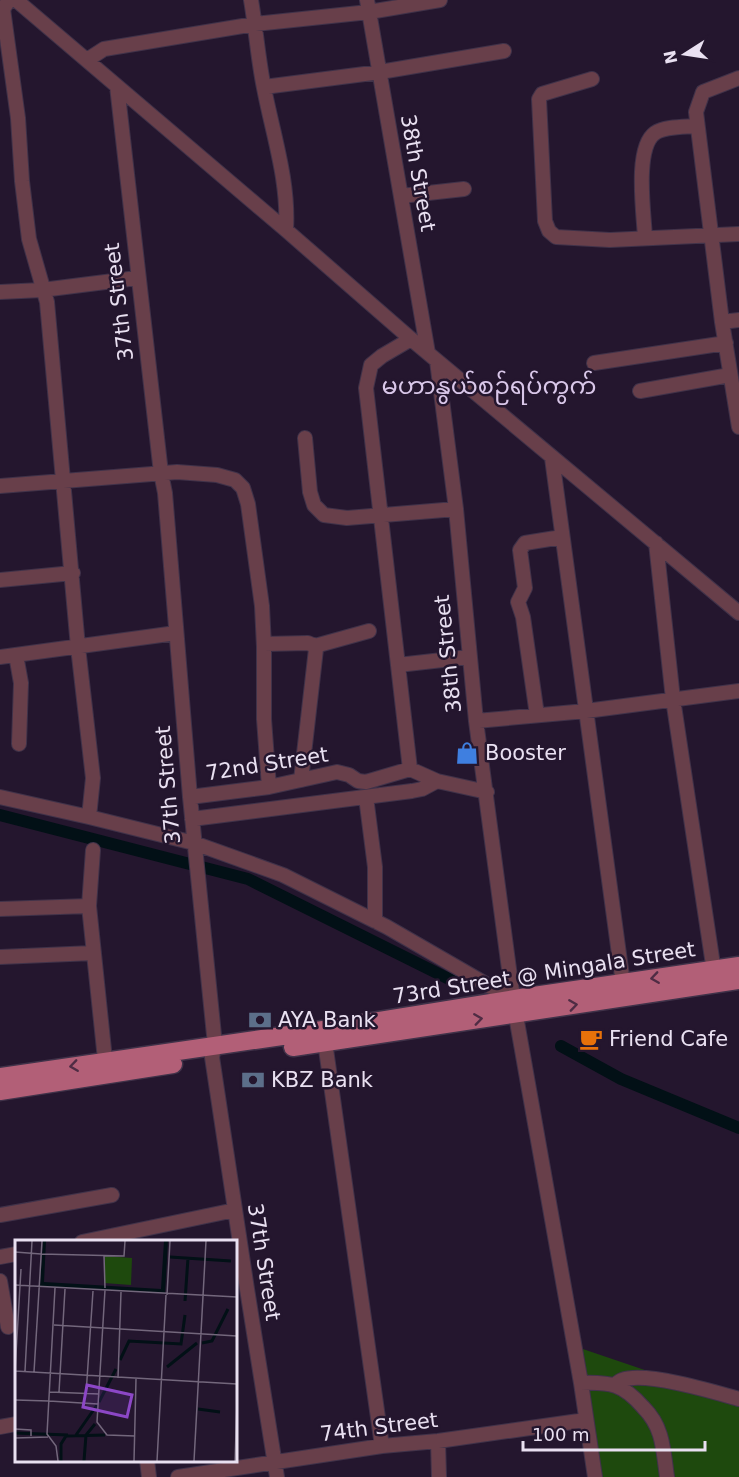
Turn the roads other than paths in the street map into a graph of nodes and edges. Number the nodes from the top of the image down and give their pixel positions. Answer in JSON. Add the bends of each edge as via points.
{"nodes":[{"id":1,"x":9,"y":0,"type":"edge"},
{"id":2,"x":16,"y":0,"type":"edge"},
{"id":3,"x":251,"y":0,"type":"edge"},
{"id":4,"x":440,"y":0,"type":"edge"},
{"id":5,"x":368,"y":6,"type":"edge"},
{"id":6,"x":255,"y":24,"type":"junction"},
{"id":7,"x":504,"y":51,"type":"dead end"},
{"id":8,"x":87,"y":60,"type":"junction"},
{"id":9,"x":380,"y":72,"type":"junction"},
{"id":10,"x":739,"y":78,"type":"edge"},
{"id":11,"x":592,"y":79,"type":"dead end"},
{"id":12,"x":117,"y":86,"type":"junction"},
{"id":13,"x":264,"y":87,"type":"junction"},
{"id":14,"x":696,"y":126,"type":"junction"},
{"id":15,"x":464,"y":189,"type":"dead end"},
{"id":16,"x":401,"y":196,"type":"junction"},
{"id":17,"x":286,"y":230,"type":"junction"},
{"id":18,"x":739,"y":234,"type":"edge"},
{"id":19,"x":711,"y":235,"type":"junction"},
{"id":20,"x":645,"y":238,"type":"junction"},
{"id":21,"x":137,"y":278,"type":"junction"},
{"id":22,"x":42,"y":290,"type":"junction"},
{"id":23,"x":0,"y":292,"type":"edge"},
{"id":24,"x":739,"y":320,"type":"edge"},
{"id":25,"x":722,"y":322,"type":"junction"},
{"id":26,"x":411,"y":339,"type":"junction"},
{"id":27,"x":726,"y":343,"type":"junction"},
{"id":28,"x":432,"y":357,"type":"junction"},
{"id":29,"x":594,"y":363,"type":"dead end"},
{"id":30,"x":730,"y":375,"type":"junction"},
{"id":31,"x":640,"y":391,"type":"dead end"},
{"id":32,"x":739,"y":427,"type":"edge"},
{"id":33,"x":305,"y":438,"type":"dead end"},
{"id":34,"x":552,"y":458,"type":"junction"},
{"id":35,"x":160,"y":473,"type":"junction"},
{"id":36,"x":64,"y":480,"type":"junction"},
{"id":37,"x":0,"y":486,"type":"edge"},
{"id":38,"x":456,"y":509,"type":"junction"},
{"id":39,"x":381,"y":516,"type":"junction"},
{"id":40,"x":562,"y":537,"type":"junction"},
{"id":41,"x":656,"y":543,"type":"junction"},
{"id":42,"x":72,"y":573,"type":"junction"},
{"id":43,"x":0,"y":580,"type":"edge"},
{"id":44,"x":739,"y":614,"type":"edge"},
{"id":45,"x":369,"y":631,"type":"dead end"},
{"id":46,"x":176,"y":633,"type":"junction"},
{"id":47,"x":264,"y":644,"type":"junction"},
{"id":48,"x":315,"y":646,"type":"junction"},
{"id":49,"x":78,"y":647,"type":"junction"},
{"id":50,"x":16,"y":655,"type":"junction"},
{"id":51,"x":0,"y":657,"type":"edge"},
{"id":52,"x":469,"y":657,"type":"junction"},
{"id":53,"x":398,"y":666,"type":"junction"},
{"id":54,"x":739,"y":691,"type":"edge"},
{"id":55,"x":673,"y":699,"type":"junction"},
{"id":56,"x":586,"y":711,"type":"junction"},
{"id":57,"x":537,"y":715,"type":"junction"},
{"id":58,"x":476,"y":721,"type":"junction"},
{"id":59,"x":19,"y":744,"type":"dead end"},
{"id":60,"x":410,"y":769,"type":"junction"},
{"id":61,"x":301,"y":780,"type":"junction"},
{"id":62,"x":437,"y":781,"type":"junction"},
{"id":63,"x":269,"y":787,"type":"junction"},
{"id":64,"x":487,"y":792,"type":"junction"},
{"id":65,"x":189,"y":796,"type":"junction"},
{"id":66,"x":366,"y":797,"type":"junction"},
{"id":67,"x":0,"y":798,"type":"edge"},
{"id":68,"x":89,"y":817,"type":"junction"},
{"id":69,"x":192,"y":819,"type":"junction"},
{"id":70,"x":195,"y":847,"type":"junction"},
{"id":71,"x":93,"y":850,"type":"dead end"},
{"id":72,"x":89,"y":906,"type":"junction"},
{"id":73,"x":0,"y":909,"type":"edge"},
{"id":74,"x":375,"y":921,"type":"junction"},
{"id":75,"x":93,"y":953,"type":"junction"},
{"id":76,"x":0,"y":957,"type":"edge"},
{"id":77,"x":739,"y":966,"type":"edge"},
{"id":78,"x":714,"y":977,"type":"junction"},
{"id":79,"x":739,"y":980,"type":"edge"},
{"id":80,"x":624,"y":990,"type":"junction"},
{"id":81,"x":514,"y":1001,"type":"junction"},
{"id":82,"x":324,"y":1036,"type":"junction"},
{"id":83,"x":214,"y":1051,"type":"junction"},
{"id":84,"x":106,"y":1068,"type":"junction"},
{"id":85,"x":0,"y":1077,"type":"edge"},
{"id":86,"x":0,"y":1090,"type":"edge"},
{"id":87,"x":112,"y":1195,"type":"dead end"},
{"id":88,"x":235,"y":1210,"type":"junction"},
{"id":89,"x":0,"y":1215,"type":"edge"},
{"id":90,"x":92,"y":1240,"type":"edge"},
{"id":91,"x":15,"y":1254,"type":"edge"},
{"id":92,"x":0,"y":1257,"type":"edge"},
{"id":93,"x":0,"y":1281,"type":"edge"},
{"id":94,"x":241,"y":1290,"type":"edge"},
{"id":95,"x":8,"y":1327,"type":"edge"},
{"id":96,"x":581,"y":1383,"type":"junction"},
{"id":97,"x":615,"y":1385,"type":"junction"},
{"id":98,"x":739,"y":1399,"type":"edge"},
{"id":99,"x":586,"y":1420,"type":"junction"},
{"id":100,"x":15,"y":1424,"type":"edge"},
{"id":101,"x":0,"y":1427,"type":"edge"},
{"id":102,"x":438,"y":1441,"type":"junction"},
{"id":103,"x":382,"y":1446,"type":"junction"},
{"id":104,"x":147,"y":1462,"type":"edge"},
{"id":105,"x":275,"y":1462,"type":"junction"},
{"id":106,"x":149,"y":1477,"type":"edge"},
{"id":107,"x":178,"y":1477,"type":"edge"},
{"id":108,"x":277,"y":1477,"type":"edge"},
{"id":109,"x":439,"y":1477,"type":"edge"},
{"id":110,"x":595,"y":1477,"type":"edge"},
{"id":111,"x":667,"y":1477,"type":"edge"}],
"edges":[{"from":1,"to":22,"type":"street","via":[[3,9],[22,180],[29,239]]},
{"from":2,"to":8,"type":"street"},
{"from":3,"to":6,"type":"street"},
{"from":4,"to":5,"type":"street"},
{"from":5,"to":6,"type":"street"},
{"from":5,"to":9,"type":"street","name":"38th Street"},
{"from":6,"to":8,"type":"street","via":[[104,49]]},
{"from":6,"to":13,"type":"street"},
{"from":7,"to":9,"type":"street"},
{"from":8,"to":12,"type":"street"},
{"from":9,"to":13,"type":"street"},
{"from":9,"to":16,"type":"street","name":"38th Street"},
{"from":10,"to":14,"type":"street","via":[[703,92],[696,111]]},
{"from":11,"to":20,"type":"street","via":[[542,94],[539,99],[545,221],[556,237]]},
{"from":12,"to":17,"type":"street"},
{"from":12,"to":21,"type":"street","name":"37th Street"},
{"from":13,"to":17,"type":"street","via":[[282,167],[288,207]]},
{"from":14,"to":19,"type":"street"},
{"from":14,"to":20,"type":"street","via":[[655,132],[649,141],[642,160]]},
{"from":15,"to":16,"type":"street"},
{"from":16,"to":28,"type":"street","name":"38th Street"},
{"from":17,"to":26,"type":"street"},
{"from":18,"to":19,"type":"street"},
{"from":19,"to":20,"type":"street"},
{"from":19,"to":25,"type":"street"},
{"from":21,"to":22,"type":"street"},
{"from":21,"to":35,"type":"street","name":"37th Street"},
{"from":22,"to":23,"type":"street"},
{"from":22,"to":36,"type":"street","via":[[47,302]]},
{"from":24,"to":25,"type":"street"},
{"from":25,"to":27,"type":"street"},
{"from":26,"to":28,"type":"street"},
{"from":26,"to":39,"type":"street","via":[[371,365],[366,388]]},
{"from":27,"to":29,"type":"street"},
{"from":27,"to":30,"type":"street"},
{"from":28,"to":34,"type":"street"},
{"from":28,"to":38,"type":"street","name":"38th Street"},
{"from":30,"to":31,"type":"street"},
{"from":30,"to":32,"type":"street"},
{"from":33,"to":39,"type":"street","via":[[314,506],[332,517]]},
{"from":34,"to":40,"type":"street"},
{"from":34,"to":41,"type":"street"},
{"from":35,"to":36,"type":"street"},
{"from":35,"to":46,"type":"street","name":"37th Street"},
{"from":35,"to":47,"type":"street","via":[[217,475],[235,480],[243,488],[257,567]]},
{"from":36,"to":37,"type":"street"},
{"from":36,"to":42,"type":"street"},
{"from":38,"to":39,"type":"street"},
{"from":38,"to":52,"type":"street","name":"38th Street"},
{"from":39,"to":53,"type":"street"},
{"from":40,"to":56,"type":"street"},
{"from":40,"to":57,"type":"street","via":[[525,543],[520,550],[525,588],[518,602]]},
{"from":41,"to":44,"type":"street"},
{"from":41,"to":55,"type":"street"},
{"from":42,"to":43,"type":"street"},
{"from":42,"to":49,"type":"street"},
{"from":45,"to":48,"type":"street"},
{"from":46,"to":49,"type":"street"},
{"from":46,"to":65,"type":"street","name":"37th Street"},
{"from":47,"to":48,"type":"street"},
{"from":47,"to":63,"type":"street"},
{"from":48,"to":61,"type":"street"},
{"from":49,"to":50,"type":"street"},
{"from":49,"to":68,"type":"street","via":[[93,778]]},
{"from":50,"to":51,"type":"street"},
{"from":50,"to":59,"type":"street","via":[[21,683]]},
{"from":52,"to":53,"type":"street"},
{"from":52,"to":58,"type":"street","name":"38th Street"},
{"from":53,"to":60,"type":"street"},
{"from":54,"to":55,"type":"street"},
{"from":55,"to":56,"type":"street"},
{"from":55,"to":78,"type":"street"},
{"from":56,"to":57,"type":"street"},
{"from":56,"to":80,"type":"street"},
{"from":57,"to":58,"type":"street"},
{"from":58,"to":64,"type":"street","name":"38th Street"},
{"from":60,"to":61,"type":"street","name":"72nd Street","via":[[366,782],[337,772]]},
{"from":60,"to":62,"type":"street"},
{"from":61,"to":63,"type":"street","name":"72nd Street"},
{"from":62,"to":64,"type":"street"},
{"from":62,"to":66,"type":"street","via":[[422,789]]},
{"from":63,"to":65,"type":"street","name":"72nd Street"},
{"from":64,"to":81,"type":"street","name":"38th Street"},
{"from":65,"to":69,"type":"street","name":"37th Street"},
{"from":66,"to":69,"type":"street"},
{"from":66,"to":74,"type":"street","via":[[375,867]]},
{"from":67,"to":68,"type":"street"},
{"from":68,"to":70,"type":"street"},
{"from":69,"to":70,"type":"street","name":"37th Street"},
{"from":70,"to":74,"type":"street","via":[[283,875]]},
{"from":70,"to":83,"type":"street","name":"37th Street"},
{"from":71,"to":72,"type":"street"},
{"from":72,"to":73,"type":"street"},
{"from":72,"to":75,"type":"street"},
{"from":74,"to":81,"type":"street"},
{"from":75,"to":76,"type":"street"},
{"from":75,"to":84,"type":"street"},
{"from":77,"to":78,"type":"main road","name":"73rd Street @ Mingala Street"},
{"from":78,"to":79,"type":"main road","name":"73rd Street @ Mingala Street"},
{"from":78,"to":80,"type":"main road","name":"73rd Street @ Mingala Street"},
{"from":80,"to":81,"type":"main road","name":"73rd Street @ Mingala Street"},
{"from":81,"to":82,"type":"main road","name":"73rd Street @ Mingala Street"},
{"from":81,"to":96,"type":"street","name":"38th Street"},
{"from":82,"to":83,"type":"main road","name":"73rd Street @ Mingala Street"},
{"from":82,"to":103,"type":"street"},
{"from":83,"to":84,"type":"main road","name":"73rd Street @ Mingala Street"},
{"from":83,"to":88,"type":"street","name":"37th Street"},
{"from":84,"to":85,"type":"main road","name":"73rd Street @ Mingala Street","one_way":true},
{"from":84,"to":86,"type":"main road","name":"73rd Street @ Mingala Street"},
{"from":87,"to":89,"type":"street"},
{"from":88,"to":90,"type":"street"},
{"from":88,"to":94,"type":"street","name":"37th Street"},
{"from":91,"to":92,"type":"street"},
{"from":93,"to":95,"type":"street"},
{"from":94,"to":105,"type":"street","name":"37th Street"},
{"from":96,"to":97,"type":"street"},
{"from":96,"to":99,"type":"street","name":"38th Street"},
{"from":97,"to":98,"type":"street","via":[[623,1379],[655,1379]]},
{"from":97,"to":111,"type":"street","via":[[630,1392],[649,1412],[660,1434]]},
{"from":99,"to":102,"type":"street","name":"74th Street"},
{"from":99,"to":110,"type":"street","name":"38th Street"},
{"from":100,"to":101,"type":"street"},
{"from":102,"to":103,"type":"street","name":"74th Street"},
{"from":102,"to":109,"type":"street"},
{"from":103,"to":105,"type":"street","name":"74th Street"},
{"from":104,"to":106,"type":"street"},
{"from":105,"to":107,"type":"street","name":"74th Street"},
{"from":105,"to":108,"type":"street","name":"37th Street"}]}
